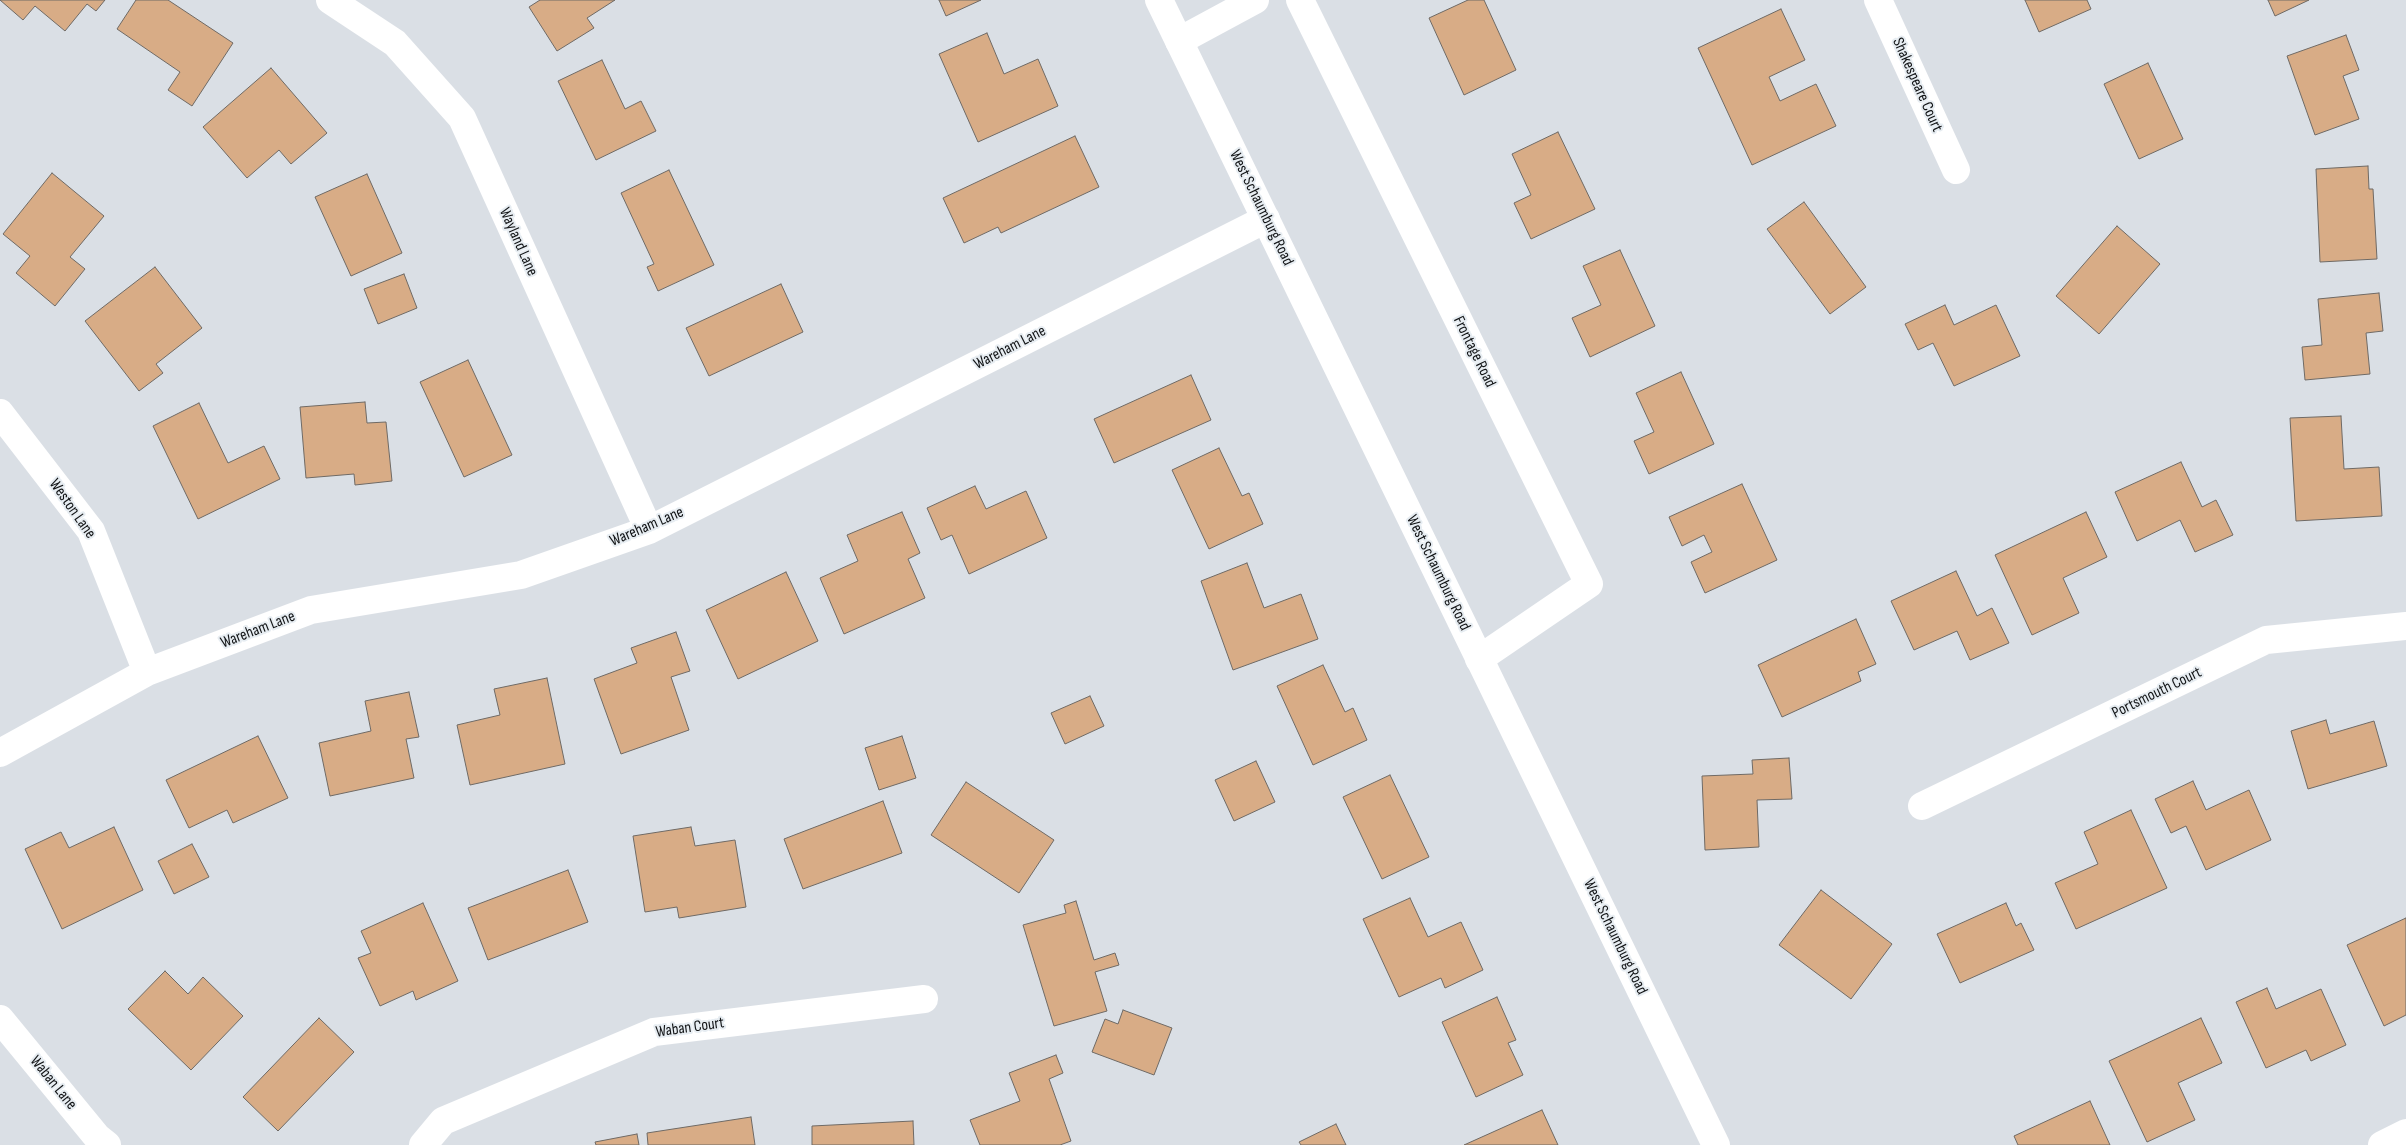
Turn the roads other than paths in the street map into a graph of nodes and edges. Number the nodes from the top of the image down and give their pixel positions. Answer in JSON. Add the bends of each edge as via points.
{"nodes":[{"id":1,"x":330,"y":0,"type":"edge"},
{"id":2,"x":1159,"y":0,"type":"edge"},
{"id":3,"x":1255,"y":0,"type":"edge"},
{"id":4,"x":1300,"y":0,"type":"edge"},
{"id":5,"x":1878,"y":0,"type":"edge"},
{"id":6,"x":1179,"y":41,"type":"junction"},
{"id":7,"x":1956,"y":170,"type":"dead end"},
{"id":8,"x":1266,"y":219,"type":"junction"},
{"id":9,"x":0,"y":413,"type":"edge"},
{"id":10,"x":649,"y":530,"type":"junction"},
{"id":11,"x":2406,"y":626,"type":"edge"},
{"id":12,"x":1480,"y":659,"type":"junction"},
{"id":13,"x":147,"y":672,"type":"junction"},
{"id":14,"x":0,"y":753,"type":"edge"},
{"id":15,"x":1922,"y":806,"type":"dead end"},
{"id":16,"x":924,"y":999,"type":"dead end"},
{"id":17,"x":0,"y":1019,"type":"edge"},
{"id":18,"x":2406,"y":1133,"type":"edge"},
{"id":19,"x":107,"y":1145,"type":"edge"},
{"id":20,"x":423,"y":1145,"type":"edge"},
{"id":21,"x":1716,"y":1145,"type":"edge"},
{"id":22,"x":2382,"y":1145,"type":"edge"}],
"edges":[{"from":1,"to":10,"type":"street","name":"Wayland Lane","via":[[395,43],[462,118]]},
{"from":2,"to":6,"type":"street","name":"West Schaumburg Road"},
{"from":3,"to":6,"type":"street"},
{"from":4,"to":12,"type":"street","name":"Frontage Road","via":[[1589,584]]},
{"from":5,"to":7,"type":"street","name":"Shakespeare Court"},
{"from":6,"to":8,"type":"street","name":"West Schaumburg Road"},
{"from":8,"to":10,"type":"street","name":"Wareham Lane"},
{"from":8,"to":12,"type":"street","name":"West Schaumburg Road"},
{"from":9,"to":13,"type":"street","name":"Weston Lane","via":[[91,531]]},
{"from":10,"to":13,"type":"street","name":"Wareham Lane","via":[[521,575],[311,610]]},
{"from":11,"to":15,"type":"street","name":"Portsmouth Court","via":[[2266,640]]},
{"from":12,"to":21,"type":"street","name":"West Schaumburg Road"},
{"from":13,"to":14,"type":"street","name":"Wareham Lane"},
{"from":16,"to":20,"type":"street","name":"Waban Court","via":[[654,1032],[443,1121]]},
{"from":17,"to":19,"type":"street","name":"Waban Lane","via":[[97,1138]]},
{"from":18,"to":22,"type":"street"}]}
